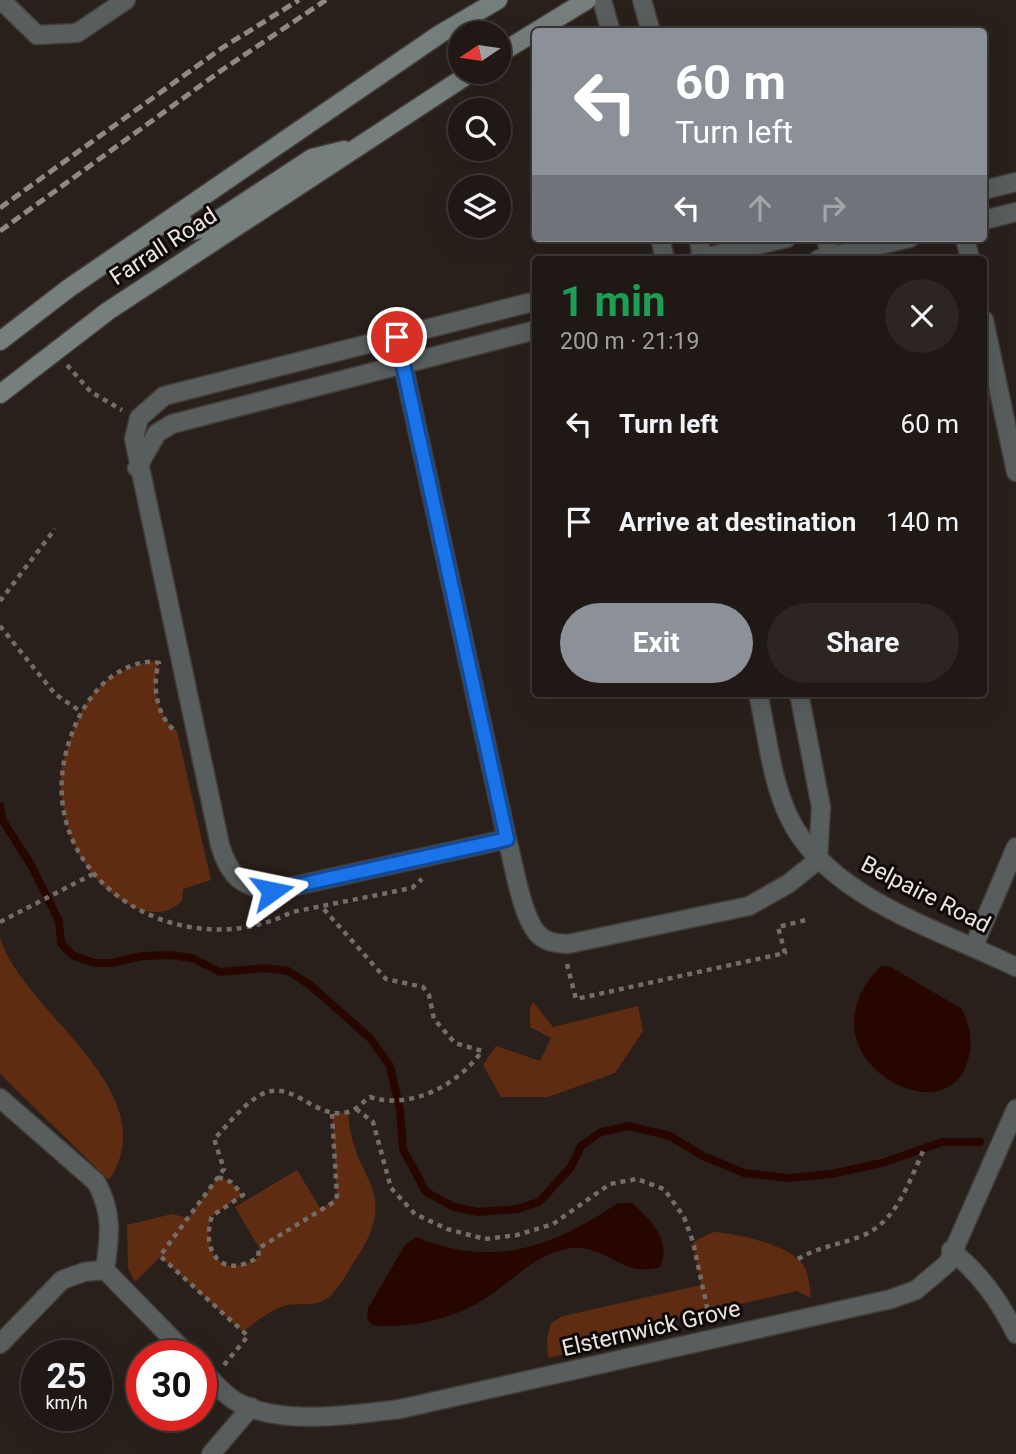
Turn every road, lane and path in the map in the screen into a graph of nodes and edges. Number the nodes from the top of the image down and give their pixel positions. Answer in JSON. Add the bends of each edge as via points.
{"nodes":[{"id":1,"x":1,"y":0,"type":"edge"},
{"id":2,"x":126,"y":0,"type":"edge"},
{"id":3,"x":498,"y":0,"type":"edge"},
{"id":4,"x":587,"y":0,"type":"edge"},
{"id":5,"x":602,"y":0,"type":"edge"},
{"id":6,"x":642,"y":0,"type":"edge"},
{"id":7,"x":541,"y":28,"type":"edge"},
{"id":8,"x":610,"y":28,"type":"edge"},
{"id":9,"x":650,"y":28,"type":"edge"},
{"id":10,"x":532,"y":34,"type":"edge"},
{"id":11,"x":511,"y":47,"type":"edge"},
{"id":12,"x":454,"y":84,"type":"edge"},
{"id":13,"x":358,"y":147,"type":"junction"},
{"id":14,"x":1016,"y":182,"type":"edge"},
{"id":15,"x":987,"y":189,"type":"edge"},
{"id":16,"x":1016,"y":212,"type":"edge"},
{"id":17,"x":178,"y":214,"type":"junction"},
{"id":18,"x":987,"y":219,"type":"edge"},
{"id":19,"x":771,"y":242,"type":"edge"},
{"id":20,"x":893,"y":242,"type":"edge"},
{"id":21,"x":713,"y":256,"type":"edge"},
{"id":22,"x":834,"y":256,"type":"edge"},
{"id":23,"x":532,"y":302,"type":"edge"},
{"id":24,"x":532,"y":331,"type":"edge"},
{"id":25,"x":987,"y":334,"type":"edge"},
{"id":26,"x":397,"y":337,"type":"junction"},
{"id":27,"x":0,"y":341,"type":"edge"},
{"id":28,"x":67,"y":364,"type":"dead end"},
{"id":29,"x":402,"y":365,"type":"junction"},
{"id":30,"x":0,"y":394,"type":"edge"},
{"id":31,"x":126,"y":412,"type":"dead end"},
{"id":32,"x":138,"y":468,"type":"junction"},
{"id":33,"x":1016,"y":472,"type":"edge"},
{"id":34,"x":55,"y":529,"type":"dead end"},
{"id":35,"x":0,"y":601,"type":"edge"},
{"id":36,"x":0,"y":626,"type":"edge"},
{"id":37,"x":159,"y":663,"type":"dead end"},
{"id":38,"x":759,"y":697,"type":"edge"},
{"id":39,"x":800,"y":697,"type":"edge"},
{"id":40,"x":80,"y":711,"type":"junction"},
{"id":41,"x":507,"y":839,"type":"junction"},
{"id":42,"x":1016,"y":847,"type":"edge"},
{"id":43,"x":818,"y":860,"type":"junction"},
{"id":44,"x":93,"y":874,"type":"junction"},
{"id":45,"x":0,"y":922,"type":"edge"},
{"id":46,"x":974,"y":946,"type":"junction"},
{"id":47,"x":1016,"y":967,"type":"edge"},
{"id":48,"x":0,"y":1098,"type":"edge"},
{"id":49,"x":356,"y":1109,"type":"junction"},
{"id":50,"x":1016,"y":1109,"type":"edge"},
{"id":51,"x":332,"y":1114,"type":"junction"},
{"id":52,"x":924,"y":1149,"type":"dead end"},
{"id":53,"x":218,"y":1177,"type":"junction"},
{"id":54,"x":951,"y":1250,"type":"junction"},
{"id":55,"x":799,"y":1259,"type":"dead end"},
{"id":56,"x":106,"y":1270,"type":"junction"},
{"id":57,"x":1016,"y":1334,"type":"edge"},
{"id":58,"x":714,"y":1339,"type":"junction"},
{"id":59,"x":174,"y":1340,"type":"edge"},
{"id":60,"x":0,"y":1344,"type":"edge"},
{"id":61,"x":217,"y":1364,"type":"edge"},
{"id":62,"x":217,"y":1384,"type":"edge"},
{"id":63,"x":251,"y":1407,"type":"junction"},
{"id":64,"x":211,"y":1454,"type":"edge"}],
"edges":[{"from":1,"to":2,"type":"street","via":[[37,35],[77,33]]},
{"from":3,"to":17,"type":"main road","name":"Farrall Road","via":[[440,34]]},
{"from":4,"to":7,"type":"main road"},
{"from":5,"to":8,"type":"street"},
{"from":6,"to":9,"type":"street"},
{"from":10,"to":11,"type":"main road"},
{"from":12,"to":13,"type":"main road","name":"Farrall Road"},
{"from":13,"to":17,"type":"main road","name":"Farrall Road","via":[[312,159],[205,228],[187,229]]},
{"from":13,"to":30,"type":"main road","name":"Farrall Road","via":[[108,311]]},
{"from":14,"to":15,"type":"street"},
{"from":16,"to":18,"type":"street"},
{"from":17,"to":27,"type":"main road","name":"Farrall Road"},
{"from":19,"to":21,"type":"street"},
{"from":20,"to":22,"type":"street"},
{"from":23,"to":26,"type":"street"},
{"from":24,"to":29,"type":"street"},
{"from":25,"to":33,"type":"street"},
{"from":26,"to":29,"type":"street"},
{"from":26,"to":32,"type":"street","via":[[164,396],[139,418],[134,439]]},
{"from":28,"to":31,"type":"path","via":[[91,392]]},
{"from":29,"to":32,"type":"street","via":[[172,424],[157,433]]},
{"from":29,"to":41,"type":"street"},
{"from":32,"to":41,"type":"street","via":[[220,845],[226,865],[240,883],[272,891]]},
{"from":34,"to":35,"type":"path"},
{"from":36,"to":40,"type":"path","via":[[55,694]]},
{"from":37,"to":40,"type":"path","via":[[116,672]]},
{"from":38,"to":43,"type":"street","name":"Belpaire Road","via":[[789,817]]},
{"from":39,"to":43,"type":"street","via":[[821,807]]},
{"from":40,"to":44,"type":"path","via":[[60,767],[61,799],[77,851]]},
{"from":41,"to":43,"type":"street","via":[[528,918],[550,942],[568,944],[750,906]]},
{"from":42,"to":46,"type":"street"},
{"from":43,"to":46,"type":"street","name":"Belpaire Road","via":[[863,894]]},
{"from":44,"to":45,"type":"path"},
{"from":44,"to":49,"type":"path","via":[[125,903],[168,923],[195,929],[245,928],[321,906],[386,979],[423,987],[435,1019],[455,1043],[482,1051],[469,1070],[431,1093],[384,1101],[370,1097]]},
{"from":46,"to":47,"type":"street","name":"Belpaire Road"},
{"from":48,"to":56,"type":"street","via":[[96,1182],[110,1216]]},
{"from":49,"to":51,"type":"path"},
{"from":49,"to":58,"type":"path","via":[[373,1122],[391,1188],[415,1214],[485,1239],[553,1224],[610,1184],[637,1179],[664,1189],[684,1217],[693,1242]]},
{"from":50,"to":54,"type":"street","name":"Elsternwick Grove"},
{"from":51,"to":53,"type":"path","via":[[282,1089],[256,1097],[214,1139],[224,1168]]},
{"from":51,"to":53,"type":"path","via":[[334,1202],[259,1248],[258,1257],[250,1262],[224,1264],[208,1242],[212,1216],[243,1195],[231,1182]]},
{"from":52,"to":55,"type":"path","via":[[899,1203],[876,1230]]},
{"from":53,"to":61,"type":"path","via":[[160,1256],[248,1336]]},
{"from":54,"to":57,"type":"street","via":[[997,1297]]},
{"from":54,"to":58,"type":"street","name":"Elsternwick Grove","via":[[948,1263],[916,1290],[891,1300]]},
{"from":56,"to":59,"type":"street"},
{"from":56,"to":60,"type":"street","via":[[62,1280]]},
{"from":58,"to":63,"type":"street","name":"Elsternwick Grove","via":[[400,1409],[350,1416],[299,1416]]},
{"from":62,"to":63,"type":"street","name":"Elsternwick Grove","via":[[237,1402]]},
{"from":63,"to":64,"type":"street"}]}
